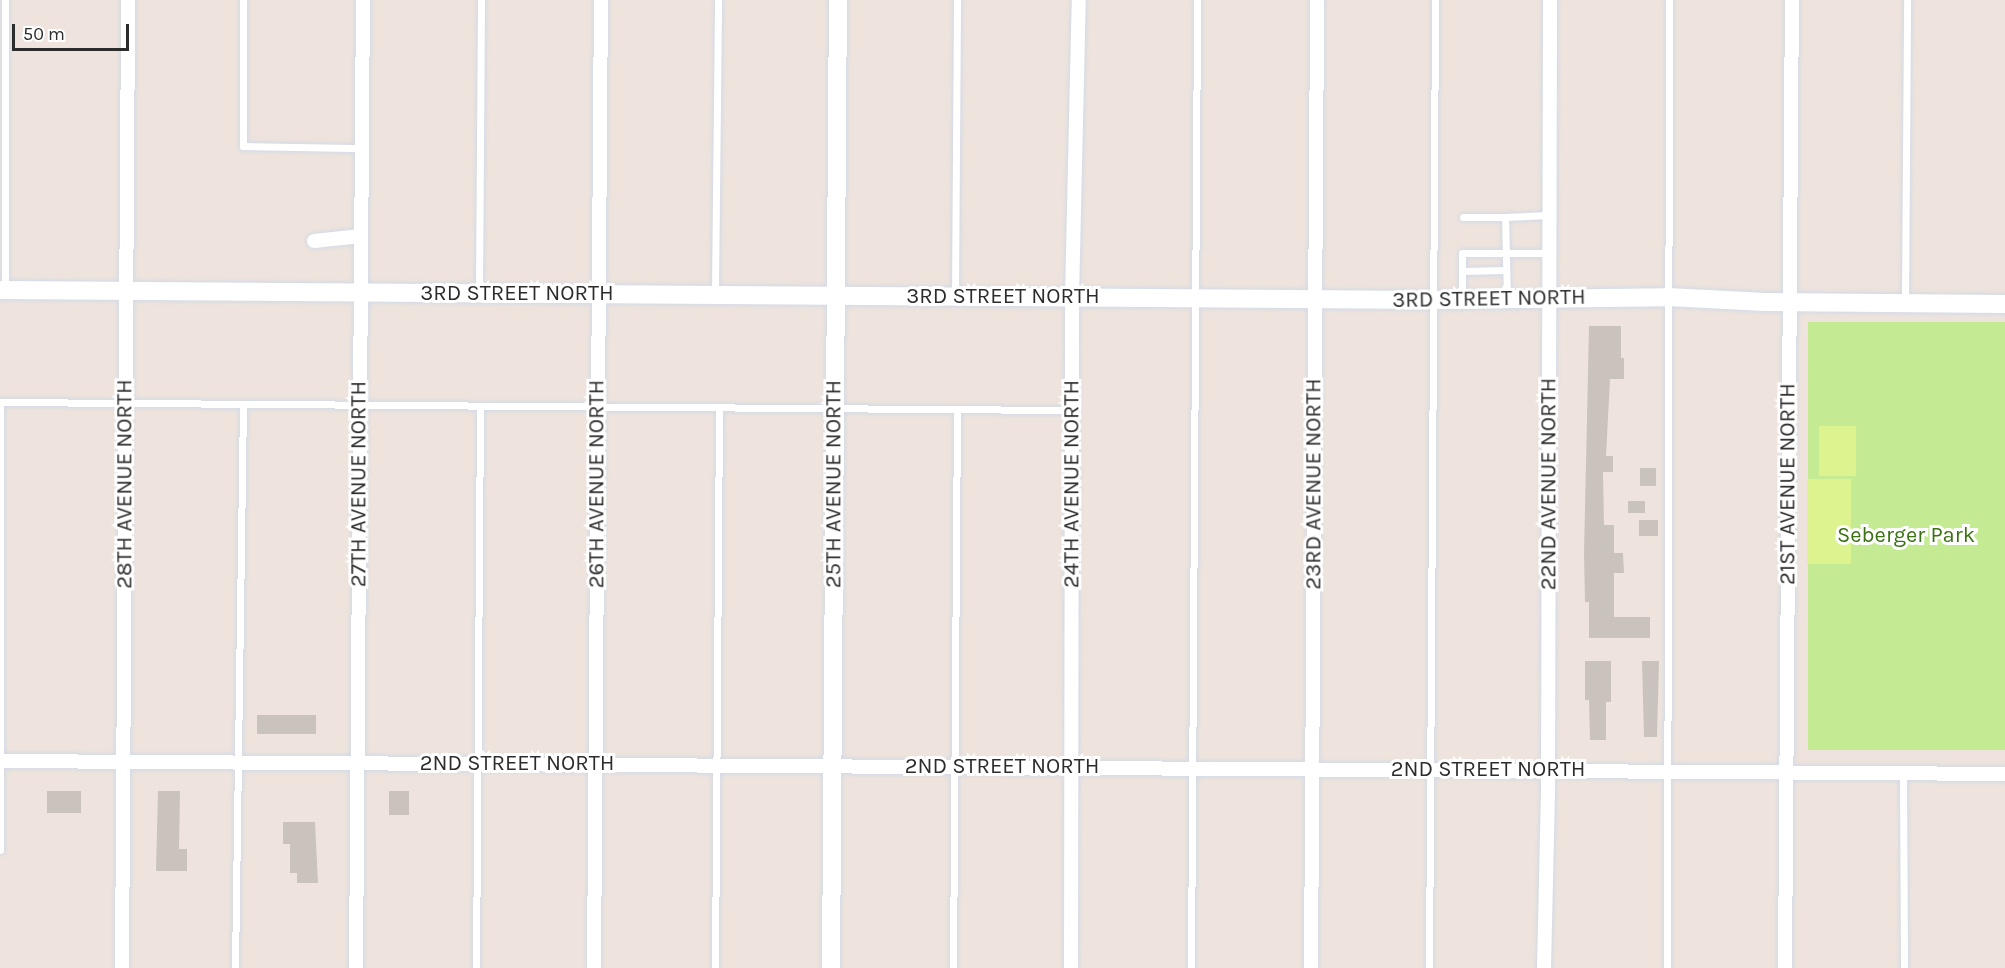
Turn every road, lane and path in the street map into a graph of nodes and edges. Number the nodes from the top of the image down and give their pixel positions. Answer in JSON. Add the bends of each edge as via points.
{"nodes":[{"id":1,"x":5,"y":0,"type":"edge"},
{"id":2,"x":128,"y":0,"type":"edge"},
{"id":3,"x":243,"y":0,"type":"edge"},
{"id":4,"x":363,"y":0,"type":"edge"},
{"id":5,"x":481,"y":0,"type":"edge"},
{"id":6,"x":601,"y":0,"type":"edge"},
{"id":7,"x":718,"y":0,"type":"edge"},
{"id":8,"x":838,"y":0,"type":"edge"},
{"id":9,"x":957,"y":0,"type":"edge"},
{"id":10,"x":1079,"y":0,"type":"edge"},
{"id":11,"x":1197,"y":0,"type":"edge"},
{"id":12,"x":1317,"y":0,"type":"edge"},
{"id":13,"x":1435,"y":0,"type":"edge"},
{"id":14,"x":1550,"y":0,"type":"edge"},
{"id":15,"x":1669,"y":0,"type":"edge"},
{"id":16,"x":1791,"y":0,"type":"edge"},
{"id":17,"x":1907,"y":0,"type":"edge"},
{"id":18,"x":362,"y":148,"type":"junction"},
{"id":19,"x":1549,"y":215,"type":"junction"},
{"id":20,"x":1463,"y":217,"type":"dead end"},
{"id":21,"x":1505,"y":217,"type":"junction"},
{"id":22,"x":361,"y":236,"type":"junction"},
{"id":23,"x":314,"y":241,"type":"dead end"},
{"id":24,"x":1505,"y":252,"type":"junction"},
{"id":25,"x":1548,"y":253,"type":"junction"},
{"id":26,"x":1506,"y":270,"type":"junction"},
{"id":27,"x":1462,"y":271,"type":"junction"},
{"id":28,"x":2,"y":290,"type":"edge"},
{"id":29,"x":126,"y":291,"type":"junction"},
{"id":30,"x":360,"y":293,"type":"junction"},
{"id":31,"x":480,"y":294,"type":"junction"},
{"id":32,"x":598,"y":294,"type":"junction"},
{"id":33,"x":715,"y":295,"type":"junction"},
{"id":34,"x":836,"y":296,"type":"junction"},
{"id":35,"x":955,"y":297,"type":"junction"},
{"id":36,"x":1668,"y":297,"type":"junction"},
{"id":37,"x":1072,"y":298,"type":"junction"},
{"id":38,"x":1195,"y":298,"type":"junction"},
{"id":39,"x":1507,"y":298,"type":"junction"},
{"id":40,"x":1549,"y":298,"type":"junction"},
{"id":41,"x":1315,"y":299,"type":"junction"},
{"id":42,"x":1462,"y":299,"type":"junction"},
{"id":43,"x":1433,"y":300,"type":"junction"},
{"id":44,"x":1790,"y":302,"type":"junction"},
{"id":45,"x":1905,"y":303,"type":"junction"},
{"id":46,"x":2005,"y":304,"type":"edge"},
{"id":47,"x":0,"y":402,"type":"edge"},
{"id":48,"x":126,"y":403,"type":"junction"},
{"id":49,"x":243,"y":404,"type":"junction"},
{"id":50,"x":360,"y":405,"type":"junction"},
{"id":51,"x":480,"y":406,"type":"junction"},
{"id":52,"x":598,"y":407,"type":"junction"},
{"id":53,"x":719,"y":407,"type":"junction"},
{"id":54,"x":835,"y":408,"type":"junction"},
{"id":55,"x":957,"y":409,"type":"junction"},
{"id":56,"x":1072,"y":410,"type":"junction"},
{"id":57,"x":0,"y":761,"type":"edge"},
{"id":58,"x":123,"y":762,"type":"junction"},
{"id":59,"x":237,"y":762,"type":"junction"},
{"id":60,"x":357,"y":763,"type":"junction"},
{"id":61,"x":477,"y":764,"type":"junction"},
{"id":62,"x":595,"y":765,"type":"junction"},
{"id":63,"x":717,"y":765,"type":"junction"},
{"id":64,"x":832,"y":766,"type":"junction"},
{"id":65,"x":955,"y":767,"type":"junction"},
{"id":66,"x":1072,"y":768,"type":"junction"},
{"id":67,"x":1192,"y":769,"type":"junction"},
{"id":68,"x":1312,"y":769,"type":"junction"},
{"id":69,"x":1430,"y":770,"type":"junction"},
{"id":70,"x":1548,"y":771,"type":"junction"},
{"id":71,"x":1668,"y":772,"type":"junction"},
{"id":72,"x":1786,"y":772,"type":"junction"},
{"id":73,"x":1903,"y":773,"type":"junction"},
{"id":74,"x":2005,"y":774,"type":"edge"},
{"id":75,"x":0,"y":850,"type":"edge"},
{"id":76,"x":122,"y":968,"type":"edge"},
{"id":77,"x":235,"y":968,"type":"edge"},
{"id":78,"x":356,"y":968,"type":"edge"},
{"id":79,"x":476,"y":968,"type":"edge"},
{"id":80,"x":594,"y":968,"type":"edge"},
{"id":81,"x":715,"y":968,"type":"edge"},
{"id":82,"x":831,"y":968,"type":"edge"},
{"id":83,"x":953,"y":968,"type":"edge"},
{"id":84,"x":1071,"y":968,"type":"edge"},
{"id":85,"x":1191,"y":968,"type":"edge"},
{"id":86,"x":1311,"y":968,"type":"edge"},
{"id":87,"x":1429,"y":968,"type":"edge"},
{"id":88,"x":1544,"y":968,"type":"edge"},
{"id":89,"x":1667,"y":968,"type":"edge"},
{"id":90,"x":1785,"y":968,"type":"edge"},
{"id":91,"x":1904,"y":968,"type":"edge"}],
"edges":[{"from":1,"to":28,"type":"lane"},
{"from":2,"to":29,"type":"street","name":"28TH AVENUE NORTH"},
{"from":3,"to":18,"type":"lane","via":[[243,146]]},
{"from":4,"to":18,"type":"street","name":"27TH AVENUE NORTH"},
{"from":5,"to":31,"type":"lane"},
{"from":6,"to":32,"type":"street","name":"26TH AVENUE NORTH"},
{"from":7,"to":33,"type":"lane"},
{"from":8,"to":34,"type":"main road","name":"25TH AVENUE NORTH"},
{"from":9,"to":35,"type":"lane"},
{"from":10,"to":37,"type":"street","name":"24TH AVENUE NORTH"},
{"from":11,"to":38,"type":"lane"},
{"from":12,"to":41,"type":"street","name":"23RD AVENUE NORTH"},
{"from":13,"to":43,"type":"lane"},
{"from":14,"to":19,"type":"street","name":"22ND AVENUE NORTH"},
{"from":15,"to":36,"type":"lane"},
{"from":16,"to":44,"type":"street","name":"21ST AVENUE NORTH"},
{"from":17,"to":45,"type":"lane"},
{"from":18,"to":22,"type":"street","name":"27TH AVENUE NORTH"},
{"from":19,"to":21,"type":"lane"},
{"from":19,"to":25,"type":"street","name":"22ND AVENUE NORTH"},
{"from":20,"to":21,"type":"lane"},
{"from":21,"to":24,"type":"lane"},
{"from":22,"to":23,"type":"street"},
{"from":22,"to":30,"type":"street","name":"27TH AVENUE NORTH"},
{"from":24,"to":25,"type":"lane"},
{"from":24,"to":26,"type":"lane"},
{"from":24,"to":27,"type":"lane","via":[[1462,253]]},
{"from":25,"to":40,"type":"street","name":"22ND AVENUE NORTH"},
{"from":26,"to":27,"type":"lane"},
{"from":26,"to":39,"type":"lane"},
{"from":27,"to":42,"type":"lane"},
{"from":28,"to":29,"type":"main road","name":"3RD STREET NORTH"},
{"from":29,"to":30,"type":"main road","name":"3RD STREET NORTH"},
{"from":29,"to":48,"type":"street","name":"28TH AVENUE NORTH"},
{"from":30,"to":31,"type":"main road","name":"3RD STREET NORTH"},
{"from":30,"to":50,"type":"street","name":"27TH AVENUE NORTH"},
{"from":31,"to":32,"type":"main road","name":"3RD STREET NORTH"},
{"from":32,"to":33,"type":"main road","name":"3RD STREET NORTH"},
{"from":32,"to":52,"type":"street","name":"26TH AVENUE NORTH"},
{"from":33,"to":34,"type":"main road","name":"3RD STREET NORTH"},
{"from":34,"to":35,"type":"main road","name":"3RD STREET NORTH"},
{"from":34,"to":54,"type":"main road","name":"25TH AVENUE NORTH"},
{"from":35,"to":37,"type":"main road","name":"3RD STREET NORTH"},
{"from":36,"to":40,"type":"main road","name":"3RD STREET NORTH"},
{"from":36,"to":44,"type":"main road","name":"3RD STREET NORTH"},
{"from":36,"to":71,"type":"lane"},
{"from":37,"to":38,"type":"main road","name":"3RD STREET NORTH"},
{"from":37,"to":56,"type":"street","name":"24TH AVENUE NORTH"},
{"from":38,"to":41,"type":"main road","name":"3RD STREET NORTH"},
{"from":38,"to":67,"type":"lane"},
{"from":39,"to":40,"type":"main road","name":"3RD STREET NORTH"},
{"from":39,"to":42,"type":"main road","name":"3RD STREET NORTH"},
{"from":40,"to":70,"type":"street","name":"22ND AVENUE NORTH"},
{"from":41,"to":43,"type":"main road","name":"3RD STREET NORTH"},
{"from":41,"to":68,"type":"street","name":"23RD AVENUE NORTH"},
{"from":42,"to":43,"type":"main road","name":"3RD STREET NORTH"},
{"from":43,"to":69,"type":"lane"},
{"from":44,"to":45,"type":"main road","name":"3RD STREET NORTH"},
{"from":44,"to":72,"type":"street","name":"21ST AVENUE NORTH"},
{"from":45,"to":46,"type":"main road","name":"3RD STREET NORTH"},
{"from":47,"to":48,"type":"lane"},
{"from":47,"to":57,"type":"lane"},
{"from":48,"to":49,"type":"lane"},
{"from":48,"to":58,"type":"street","name":"28TH AVENUE NORTH"},
{"from":49,"to":50,"type":"lane"},
{"from":49,"to":59,"type":"lane"},
{"from":50,"to":51,"type":"lane"},
{"from":50,"to":60,"type":"street","name":"27TH AVENUE NORTH"},
{"from":51,"to":52,"type":"lane"},
{"from":51,"to":61,"type":"lane"},
{"from":52,"to":53,"type":"lane"},
{"from":52,"to":62,"type":"street","name":"26TH AVENUE NORTH"},
{"from":53,"to":54,"type":"lane"},
{"from":53,"to":63,"type":"lane"},
{"from":54,"to":55,"type":"lane"},
{"from":54,"to":64,"type":"main road","name":"25TH AVENUE NORTH"},
{"from":55,"to":56,"type":"lane"},
{"from":55,"to":65,"type":"lane"},
{"from":56,"to":66,"type":"street","name":"24TH AVENUE NORTH"},
{"from":57,"to":58,"type":"street","name":"2ND STREET NORTH"},
{"from":57,"to":75,"type":"lane"},
{"from":58,"to":59,"type":"street","name":"2ND STREET NORTH"},
{"from":58,"to":76,"type":"street","name":"28TH AVENUE NORTH"},
{"from":59,"to":60,"type":"street","name":"2ND STREET NORTH"},
{"from":59,"to":77,"type":"lane"},
{"from":60,"to":61,"type":"street","name":"2ND STREET NORTH"},
{"from":60,"to":78,"type":"street","name":"27TH AVENUE NORTH"},
{"from":61,"to":62,"type":"street","name":"2ND STREET NORTH"},
{"from":61,"to":79,"type":"lane"},
{"from":62,"to":63,"type":"street","name":"2ND STREET NORTH"},
{"from":62,"to":80,"type":"street","name":"26TH AVENUE NORTH"},
{"from":63,"to":64,"type":"street","name":"2ND STREET NORTH"},
{"from":63,"to":81,"type":"lane"},
{"from":64,"to":65,"type":"street","name":"2ND STREET NORTH"},
{"from":64,"to":82,"type":"main road","name":"25TH AVENUE NORTH"},
{"from":65,"to":66,"type":"street","name":"2ND STREET NORTH"},
{"from":65,"to":83,"type":"lane"},
{"from":66,"to":67,"type":"street","name":"2ND STREET NORTH"},
{"from":66,"to":84,"type":"street","name":"24TH AVENUE NORTH"},
{"from":67,"to":68,"type":"street","name":"2ND STREET NORTH"},
{"from":67,"to":85,"type":"lane"},
{"from":68,"to":69,"type":"street","name":"2ND STREET NORTH"},
{"from":68,"to":86,"type":"street","name":"23RD AVENUE NORTH"},
{"from":69,"to":70,"type":"street","name":"2ND STREET NORTH"},
{"from":69,"to":87,"type":"lane"},
{"from":70,"to":71,"type":"street","name":"2ND STREET NORTH"},
{"from":70,"to":88,"type":"street","name":"22ND AVENUE NORTH"},
{"from":71,"to":72,"type":"street","name":"2ND STREET NORTH"},
{"from":71,"to":89,"type":"lane"},
{"from":72,"to":73,"type":"street","name":"2ND STREET NORTH"},
{"from":72,"to":90,"type":"street","name":"21ST AVENUE NORTH"},
{"from":73,"to":74,"type":"street","name":"2ND STREET NORTH"},
{"from":73,"to":91,"type":"lane"}]}
